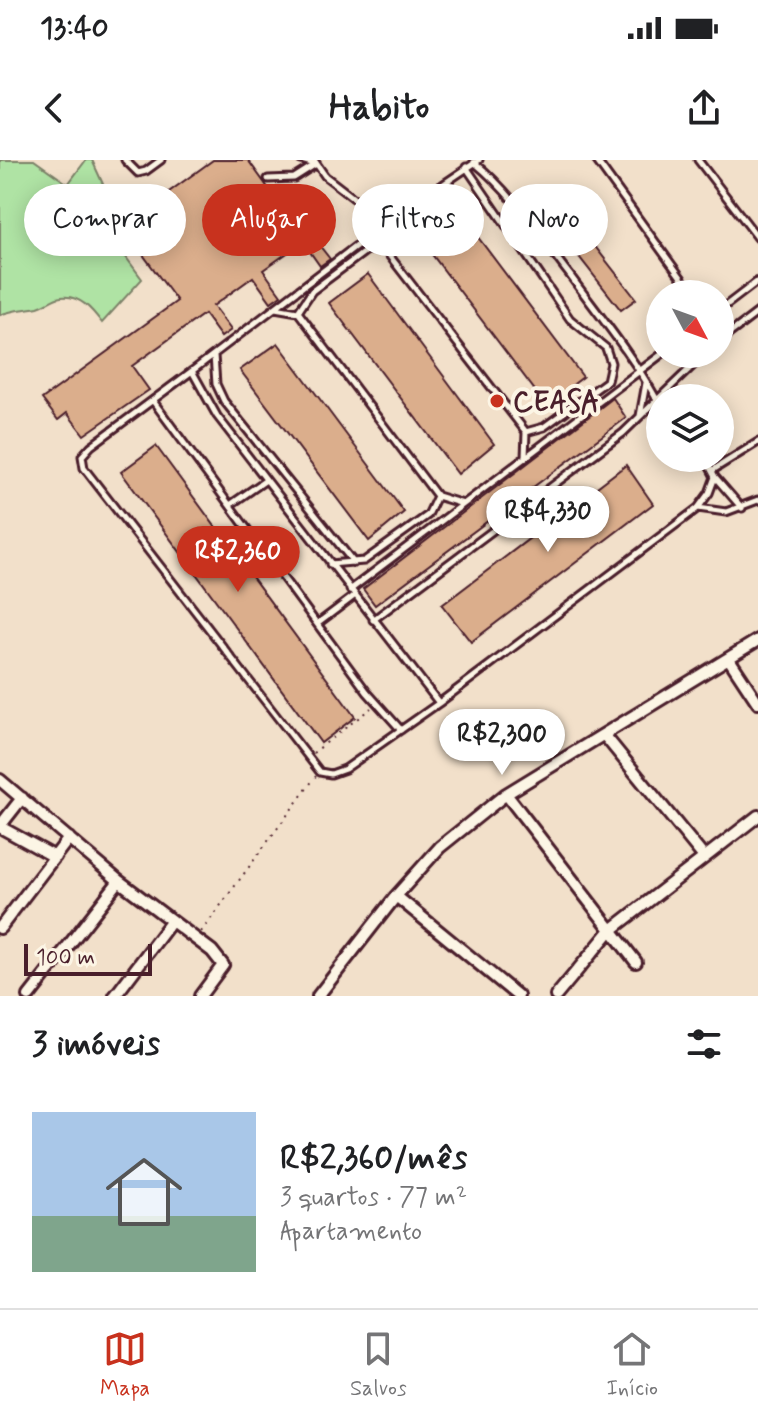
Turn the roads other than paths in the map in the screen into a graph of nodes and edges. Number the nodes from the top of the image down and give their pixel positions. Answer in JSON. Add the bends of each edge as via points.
{"nodes":[{"id":1,"x":125,"y":160,"type":"edge"},
{"id":2,"x":161,"y":160,"type":"edge"},
{"id":3,"x":301,"y":160,"type":"edge"},
{"id":4,"x":596,"y":160,"type":"edge"},
{"id":5,"x":698,"y":160,"type":"edge"},
{"id":6,"x":476,"y":161,"type":"edge"},
{"id":7,"x":315,"y":162,"type":"edge"},
{"id":8,"x":466,"y":167,"type":"junction"},
{"id":9,"x":268,"y":179,"type":"dead end"},
{"id":10,"x":442,"y":184,"type":"edge"},
{"id":11,"x":352,"y":197,"type":"edge"},
{"id":12,"x":758,"y":238,"type":"edge"},
{"id":13,"x":352,"y":249,"type":"edge"},
{"id":14,"x":359,"y":256,"type":"edge"},
{"id":15,"x":390,"y":256,"type":"edge"},
{"id":16,"x":683,"y":280,"type":"edge"},
{"id":17,"x":758,"y":281,"type":"edge"},
{"id":18,"x":734,"y":299,"type":"edge"},
{"id":19,"x":274,"y":308,"type":"junction"},
{"id":20,"x":298,"y":312,"type":"junction"},
{"id":21,"x":758,"y":312,"type":"edge"},
{"id":22,"x":734,"y":330,"type":"edge"},
{"id":23,"x":618,"y":341,"type":"junction"},
{"id":24,"x":606,"y":348,"type":"junction"},
{"id":25,"x":214,"y":354,"type":"junction"},
{"id":26,"x":646,"y":366,"type":"edge"},
{"id":27,"x":689,"y":368,"type":"edge"},
{"id":28,"x":641,"y":370,"type":"junction"},
{"id":29,"x":192,"y":371,"type":"junction"},
{"id":30,"x":646,"y":381,"type":"junction"},
{"id":31,"x":648,"y":384,"type":"edge"},
{"id":32,"x":675,"y":384,"type":"edge"},
{"id":33,"x":153,"y":401,"type":"junction"},
{"id":34,"x":646,"y":412,"type":"edge"},
{"id":35,"x":639,"y":417,"type":"junction"},
{"id":36,"x":526,"y":432,"type":"junction"},
{"id":37,"x":758,"y":442,"type":"edge"},
{"id":38,"x":734,"y":457,"type":"edge"},
{"id":39,"x":525,"y":458,"type":"junction"},
{"id":40,"x":714,"y":472,"type":"edge"},
{"id":41,"x":715,"y":477,"type":"junction"},
{"id":42,"x":266,"y":480,"type":"junction"},
{"id":43,"x":437,"y":496,"type":"junction"},
{"id":44,"x":758,"y":500,"type":"edge"},
{"id":45,"x":463,"y":504,"type":"junction"},
{"id":46,"x":230,"y":505,"type":"junction"},
{"id":47,"x":698,"y":508,"type":"junction"},
{"id":48,"x":742,"y":508,"type":"junction"},
{"id":49,"x":354,"y":563,"type":"junction"},
{"id":50,"x":330,"y":564,"type":"junction"},
{"id":51,"x":350,"y":590,"type":"junction"},
{"id":52,"x":354,"y":596,"type":"junction"},
{"id":53,"x":373,"y":620,"type":"junction"},
{"id":54,"x":317,"y":624,"type":"junction"},
{"id":55,"x":758,"y":640,"type":"edge"},
{"id":56,"x":729,"y":659,"type":"junction"},
{"id":57,"x":439,"y":703,"type":"junction"},
{"id":58,"x":758,"y":703,"type":"edge"},
{"id":59,"x":401,"y":730,"type":"junction"},
{"id":60,"x":605,"y":736,"type":"junction"},
{"id":61,"x":0,"y":780,"type":"edge"},
{"id":62,"x":506,"y":794,"type":"junction"},
{"id":63,"x":22,"y":798,"type":"junction"},
{"id":64,"x":758,"y":816,"type":"edge"},
{"id":65,"x":0,"y":826,"type":"edge"},
{"id":66,"x":69,"y":838,"type":"junction"},
{"id":67,"x":703,"y":856,"type":"junction"},
{"id":68,"x":55,"y":857,"type":"junction"},
{"id":69,"x":119,"y":881,"type":"junction"},
{"id":70,"x":396,"y":896,"type":"junction"},
{"id":71,"x":171,"y":922,"type":"junction"},
{"id":72,"x":0,"y":928,"type":"edge"},
{"id":73,"x":610,"y":931,"type":"junction"},
{"id":74,"x":636,"y":962,"type":"dead end"},
{"id":75,"x":29,"y":996,"type":"edge"},
{"id":76,"x":115,"y":996,"type":"edge"},
{"id":77,"x":200,"y":996,"type":"edge"},
{"id":78,"x":318,"y":996,"type":"edge"},
{"id":79,"x":518,"y":996,"type":"edge"},
{"id":80,"x":556,"y":996,"type":"edge"}],
"edges":[{"from":1,"to":2,"type":"lane","via":[[138,173]]},
{"from":3,"to":7,"type":"lane"},
{"from":4,"to":16,"type":"lane"},
{"from":5,"to":12,"type":"lane"},
{"from":6,"to":8,"type":"lane"},
{"from":6,"to":23,"type":"lane","via":[[505,190]]},
{"from":7,"to":9,"type":"lane","via":[[294,178]]},
{"from":7,"to":11,"type":"lane"},
{"from":8,"to":10,"type":"lane"},
{"from":8,"to":24,"type":"lane","via":[[570,319]]},
{"from":13,"to":19,"type":"lane"},
{"from":14,"to":20,"type":"lane","via":[[312,291]]},
{"from":15,"to":36,"type":"lane"},
{"from":17,"to":18,"type":"lane"},
{"from":19,"to":20,"type":"lane"},
{"from":19,"to":25,"type":"lane"},
{"from":20,"to":43,"type":"lane"},
{"from":21,"to":22,"type":"lane"},
{"from":23,"to":24,"type":"lane"},
{"from":23,"to":28,"type":"lane"},
{"from":24,"to":36,"type":"lane","via":[[611,363],[607,381],[544,427]]},
{"from":25,"to":29,"type":"lane"},
{"from":25,"to":49,"type":"lane","via":[[216,384],[224,401]]},
{"from":26,"to":28,"type":"lane"},
{"from":27,"to":32,"type":"lane"},
{"from":28,"to":30,"type":"lane"},
{"from":28,"to":39,"type":"lane"},
{"from":29,"to":33,"type":"lane"},
{"from":29,"to":42,"type":"lane","via":[[217,416]]},
{"from":30,"to":31,"type":"lane"},
{"from":30,"to":35,"type":"lane"},
{"from":33,"to":46,"type":"lane"},
{"from":33,"to":59,"type":"lane","via":[[91,446],[82,456],[84,468],[320,772],[345,769]]},
{"from":34,"to":35,"type":"lane"},
{"from":35,"to":53,"type":"lane"},
{"from":36,"to":39,"type":"lane"},
{"from":37,"to":38,"type":"lane"},
{"from":39,"to":45,"type":"lane"},
{"from":40,"to":41,"type":"lane"},
{"from":41,"to":47,"type":"lane"},
{"from":41,"to":48,"type":"lane"},
{"from":42,"to":46,"type":"lane"},
{"from":42,"to":50,"type":"lane"},
{"from":43,"to":45,"type":"lane"},
{"from":43,"to":49,"type":"lane","via":[[428,515]]},
{"from":44,"to":48,"type":"lane"},
{"from":45,"to":51,"type":"lane"},
{"from":46,"to":54,"type":"lane"},
{"from":47,"to":48,"type":"lane"},
{"from":47,"to":57,"type":"lane"},
{"from":49,"to":50,"type":"lane"},
{"from":50,"to":51,"type":"lane"},
{"from":51,"to":52,"type":"lane"},
{"from":52,"to":53,"type":"lane"},
{"from":52,"to":54,"type":"lane"},
{"from":53,"to":57,"type":"lane"},
{"from":54,"to":59,"type":"lane"},
{"from":55,"to":56,"type":"street"},
{"from":56,"to":58,"type":"street"},
{"from":56,"to":60,"type":"street"},
{"from":57,"to":59,"type":"lane"},
{"from":60,"to":62,"type":"street"},
{"from":60,"to":67,"type":"street"},
{"from":61,"to":63,"type":"street"},
{"from":62,"to":70,"type":"street","via":[[440,847]]},
{"from":62,"to":73,"type":"street"},
{"from":63,"to":65,"type":"street"},
{"from":63,"to":66,"type":"street"},
{"from":64,"to":67,"type":"street"},
{"from":65,"to":68,"type":"street"},
{"from":66,"to":68,"type":"street"},
{"from":66,"to":69,"type":"street"},
{"from":67,"to":73,"type":"street"},
{"from":68,"to":72,"type":"street"},
{"from":69,"to":71,"type":"street"},
{"from":69,"to":75,"type":"street"},
{"from":70,"to":78,"type":"street"},
{"from":70,"to":79,"type":"street"},
{"from":71,"to":76,"type":"street"},
{"from":71,"to":77,"type":"street","via":[[197,938],[223,965]]},
{"from":73,"to":74,"type":"street"},
{"from":73,"to":80,"type":"street"}]}
